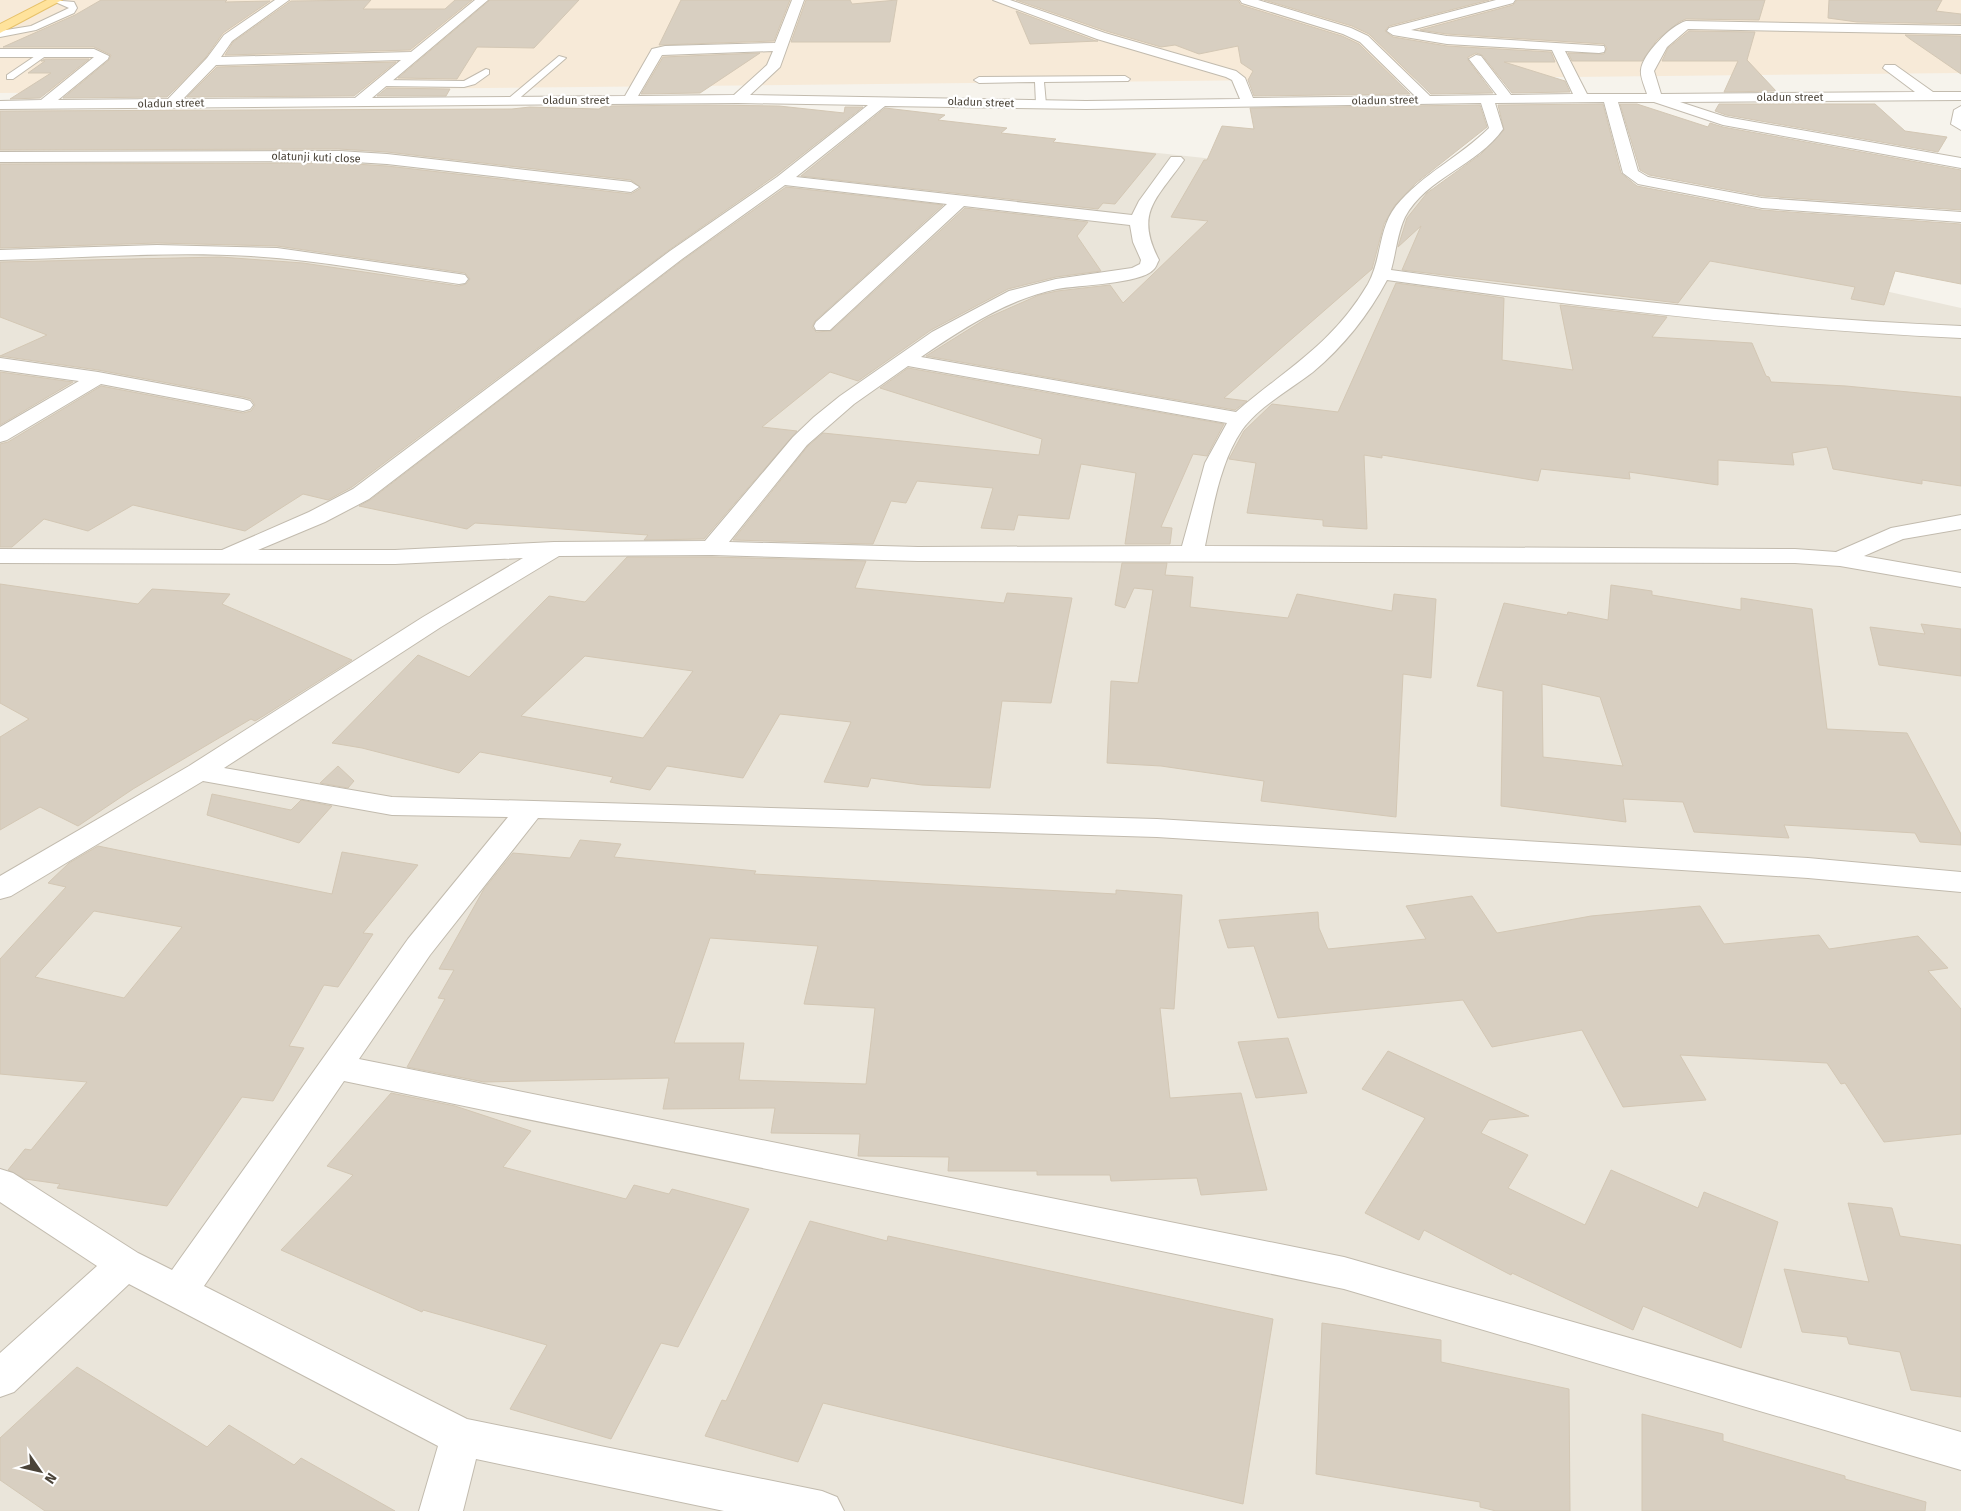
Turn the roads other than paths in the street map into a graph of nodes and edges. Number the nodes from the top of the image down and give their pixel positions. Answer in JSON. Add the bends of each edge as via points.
{"nodes":[{"id":1,"x":38,"y":0,"type":"edge"},
{"id":2,"x":56,"y":0,"type":"edge"},
{"id":3,"x":283,"y":0,"type":"edge"},
{"id":4,"x":482,"y":0,"type":"edge"},
{"id":5,"x":798,"y":0,"type":"edge"},
{"id":6,"x":999,"y":0,"type":"edge"},
{"id":7,"x":1246,"y":0,"type":"edge"},
{"id":8,"x":1509,"y":0,"type":"edge"},
{"id":9,"x":0,"y":19,"type":"edge"},
{"id":10,"x":1829,"y":26,"type":"junction"},
{"id":11,"x":0,"y":29,"type":"edge"},
{"id":12,"x":1961,"y":30,"type":"edge"},
{"id":13,"x":0,"y":34,"type":"edge"},
{"id":14,"x":1379,"y":35,"type":"junction"},
{"id":15,"x":1942,"y":43,"type":"dead end"},
{"id":16,"x":1557,"y":46,"type":"junction"},
{"id":17,"x":781,"y":48,"type":"junction"},
{"id":18,"x":1599,"y":49,"type":"dead end"},
{"id":19,"x":44,"y":52,"type":"junction"},
{"id":20,"x":0,"y":53,"type":"edge"},
{"id":21,"x":414,"y":56,"type":"junction"},
{"id":22,"x":562,"y":58,"type":"dead end"},
{"id":23,"x":1476,"y":59,"type":"dead end"},
{"id":24,"x":212,"y":61,"type":"junction"},
{"id":25,"x":1890,"y":68,"type":"dead end"},
{"id":26,"x":486,"y":72,"type":"dead end"},
{"id":27,"x":10,"y":77,"type":"dead end"},
{"id":28,"x":1125,"y":79,"type":"dead end"},
{"id":29,"x":979,"y":80,"type":"dead end"},
{"id":30,"x":1039,"y":80,"type":"junction"},
{"id":31,"x":382,"y":83,"type":"junction"},
{"id":32,"x":1931,"y":96,"type":"junction"},
{"id":33,"x":1961,"y":96,"type":"edge"},
{"id":34,"x":1655,"y":98,"type":"junction"},
{"id":35,"x":738,"y":99,"type":"junction"},
{"id":36,"x":1486,"y":99,"type":"junction"},
{"id":37,"x":1507,"y":99,"type":"junction"},
{"id":38,"x":1582,"y":99,"type":"junction"},
{"id":39,"x":1610,"y":99,"type":"junction"},
{"id":40,"x":512,"y":100,"type":"junction"},
{"id":41,"x":629,"y":100,"type":"junction"},
{"id":42,"x":884,"y":100,"type":"junction"},
{"id":43,"x":1427,"y":100,"type":"junction"},
{"id":44,"x":360,"y":101,"type":"junction"},
{"id":45,"x":1248,"y":102,"type":"junction"},
{"id":46,"x":172,"y":103,"type":"junction"},
{"id":47,"x":1041,"y":104,"type":"junction"},
{"id":48,"x":0,"y":105,"type":"edge"},
{"id":49,"x":44,"y":105,"type":"junction"},
{"id":50,"x":1961,"y":110,"type":"edge"},
{"id":51,"x":1961,"y":126,"type":"edge"},
{"id":52,"x":0,"y":157,"type":"edge"},
{"id":53,"x":1176,"y":160,"type":"dead end"},
{"id":54,"x":1961,"y":163,"type":"edge"},
{"id":55,"x":782,"y":180,"type":"junction"},
{"id":56,"x":631,"y":188,"type":"dead end"},
{"id":57,"x":962,"y":200,"type":"junction"},
{"id":58,"x":1961,"y":217,"type":"edge"},
{"id":59,"x":1138,"y":221,"type":"junction"},
{"id":60,"x":0,"y":255,"type":"edge"},
{"id":61,"x":1382,"y":274,"type":"junction"},
{"id":62,"x":459,"y":279,"type":"dead end"},
{"id":63,"x":823,"y":326,"type":"dead end"},
{"id":64,"x":1961,"y":332,"type":"edge"},
{"id":65,"x":906,"y":360,"type":"junction"},
{"id":66,"x":0,"y":364,"type":"edge"},
{"id":67,"x":98,"y":378,"type":"junction"},
{"id":68,"x":244,"y":404,"type":"dead end"},
{"id":69,"x":1240,"y":420,"type":"junction"},
{"id":70,"x":0,"y":436,"type":"edge"},
{"id":71,"x":1961,"y":522,"type":"edge"},
{"id":72,"x":712,"y":548,"type":"junction"},
{"id":73,"x":554,"y":549,"type":"junction"},
{"id":74,"x":1192,"y":553,"type":"junction"},
{"id":75,"x":0,"y":556,"type":"edge"},
{"id":76,"x":221,"y":557,"type":"junction"},
{"id":77,"x":1840,"y":559,"type":"junction"},
{"id":78,"x":1961,"y":580,"type":"edge"},
{"id":79,"x":199,"y":772,"type":"junction"},
{"id":80,"x":530,"y":809,"type":"junction"},
{"id":81,"x":1961,"y":882,"type":"edge"},
{"id":82,"x":0,"y":889,"type":"edge"},
{"id":83,"x":335,"y":1067,"type":"junction"},
{"id":84,"x":0,"y":1183,"type":"edge"},
{"id":85,"x":125,"y":1264,"type":"junction"},
{"id":86,"x":179,"y":1291,"type":"junction"},
{"id":87,"x":0,"y":1379,"type":"edge"},
{"id":88,"x":461,"y":1437,"type":"junction"},
{"id":89,"x":1961,"y":1451,"type":"edge"},
{"id":90,"x":440,"y":1511,"type":"edge"},
{"id":91,"x":822,"y":1511,"type":"edge"}],
"edges":[{"from":1,"to":9,"type":"main road"},
{"from":2,"to":11,"type":"main road"},
{"from":2,"to":13,"type":"lane","via":[[74,8],[33,28]]},
{"from":3,"to":24,"type":"street","via":[[228,38]]},
{"from":4,"to":21,"type":"street"},
{"from":5,"to":17,"type":"street"},
{"from":6,"to":45,"type":"street","via":[[1102,36],[1231,74],[1238,78]]},
{"from":7,"to":14,"type":"street","via":[[1347,31]]},
{"from":8,"to":14,"type":"street"},
{"from":10,"to":12,"type":"street"},
{"from":10,"to":15,"type":"street"},
{"from":10,"to":34,"type":"street","via":[[1686,24],[1650,62],[1647,71]]},
{"from":14,"to":16,"type":"street"},
{"from":14,"to":43,"type":"street"},
{"from":16,"to":18,"type":"street"},
{"from":16,"to":38,"type":"street"},
{"from":17,"to":35,"type":"street","via":[[769,73]]},
{"from":17,"to":41,"type":"street","via":[[657,52]]},
{"from":19,"to":20,"type":"street"},
{"from":19,"to":27,"type":"lane"},
{"from":19,"to":49,"type":"street","via":[[103,56]]},
{"from":21,"to":24,"type":"street"},
{"from":21,"to":31,"type":"street"},
{"from":22,"to":40,"type":"lane"},
{"from":23,"to":37,"type":"street"},
{"from":24,"to":46,"type":"street"},
{"from":25,"to":32,"type":"street"},
{"from":26,"to":31,"type":"lane","via":[[464,84]]},
{"from":28,"to":30,"type":"lane"},
{"from":29,"to":30,"type":"lane"},
{"from":30,"to":47,"type":"lane"},
{"from":31,"to":44,"type":"street"},
{"from":32,"to":33,"type":"street","name":"oladun street"},
{"from":32,"to":34,"type":"street","name":"oladun street"},
{"from":34,"to":39,"type":"street","name":"oladun street"},
{"from":34,"to":54,"type":"street","via":[[1723,121]]},
{"from":35,"to":41,"type":"street","name":"oladun street"},
{"from":35,"to":42,"type":"street","name":"oladun street"},
{"from":36,"to":37,"type":"street","name":"oladun street"},
{"from":36,"to":43,"type":"street","name":"oladun street"},
{"from":36,"to":61,"type":"street","via":[[1496,129],[1401,211],[1387,239]]},
{"from":37,"to":38,"type":"street","name":"oladun street"},
{"from":38,"to":39,"type":"street","name":"oladun street"},
{"from":39,"to":58,"type":"street","via":[[1631,173],[1643,181],[1762,203]]},
{"from":40,"to":41,"type":"street","name":"oladun street"},
{"from":40,"to":44,"type":"street","name":"oladun street"},
{"from":42,"to":47,"type":"street","name":"oladun street"},
{"from":42,"to":55,"type":"street"},
{"from":43,"to":45,"type":"street","name":"oladun street"},
{"from":44,"to":46,"type":"street","name":"oladun street"},
{"from":45,"to":47,"type":"street","name":"oladun street"},
{"from":46,"to":49,"type":"street","name":"oladun street"},
{"from":48,"to":49,"type":"street","name":"oladun street"},
{"from":50,"to":51,"type":"street","via":[[1958,124]]},
{"from":52,"to":56,"type":"street","name":"olatunji kuti close","via":[[339,156]]},
{"from":53,"to":59,"type":"street","via":[[1147,201]]},
{"from":55,"to":57,"type":"street"},
{"from":55,"to":76,"type":"street","via":[[676,255],[361,494],[317,517]]},
{"from":57,"to":59,"type":"street"},
{"from":57,"to":63,"type":"street"},
{"from":59,"to":65,"type":"street","via":[[1141,242],[1150,260],[1147,267],[1137,273],[1056,284],[1015,295],[940,336]]},
{"from":60,"to":62,"type":"street","via":[[156,249],[252,251]]},
{"from":61,"to":64,"type":"street","via":[[1560,300],[1710,316]]},
{"from":61,"to":69,"type":"street","via":[[1342,333],[1321,356]]},
{"from":65,"to":69,"type":"street"},
{"from":65,"to":72,"type":"street","via":[[847,400],[800,440]]},
{"from":66,"to":67,"type":"street"},
{"from":67,"to":68,"type":"street"},
{"from":67,"to":70,"type":"street"},
{"from":69,"to":74,"type":"street","via":[[1223,447],[1202,505]]},
{"from":71,"to":77,"type":"street","via":[[1899,533]]},
{"from":72,"to":73,"type":"street"},
{"from":72,"to":74,"type":"street","via":[[918,554]]},
{"from":73,"to":76,"type":"street","via":[[395,557]]},
{"from":73,"to":79,"type":"street","via":[[432,622]]},
{"from":74,"to":77,"type":"street","via":[[1795,556]]},
{"from":75,"to":76,"type":"street"},
{"from":77,"to":78,"type":"street"},
{"from":79,"to":80,"type":"street","via":[[392,806]]},
{"from":79,"to":82,"type":"street"},
{"from":80,"to":81,"type":"street","via":[[1157,828],[1808,868]]},
{"from":80,"to":83,"type":"street","via":[[419,946]]},
{"from":83,"to":86,"type":"street"},
{"from":83,"to":89,"type":"street","via":[[1344,1272]]},
{"from":84,"to":85,"type":"street"},
{"from":85,"to":86,"type":"street"},
{"from":85,"to":87,"type":"street"},
{"from":86,"to":88,"type":"street"},
{"from":88,"to":90,"type":"street"},
{"from":88,"to":91,"type":"street"}]}
